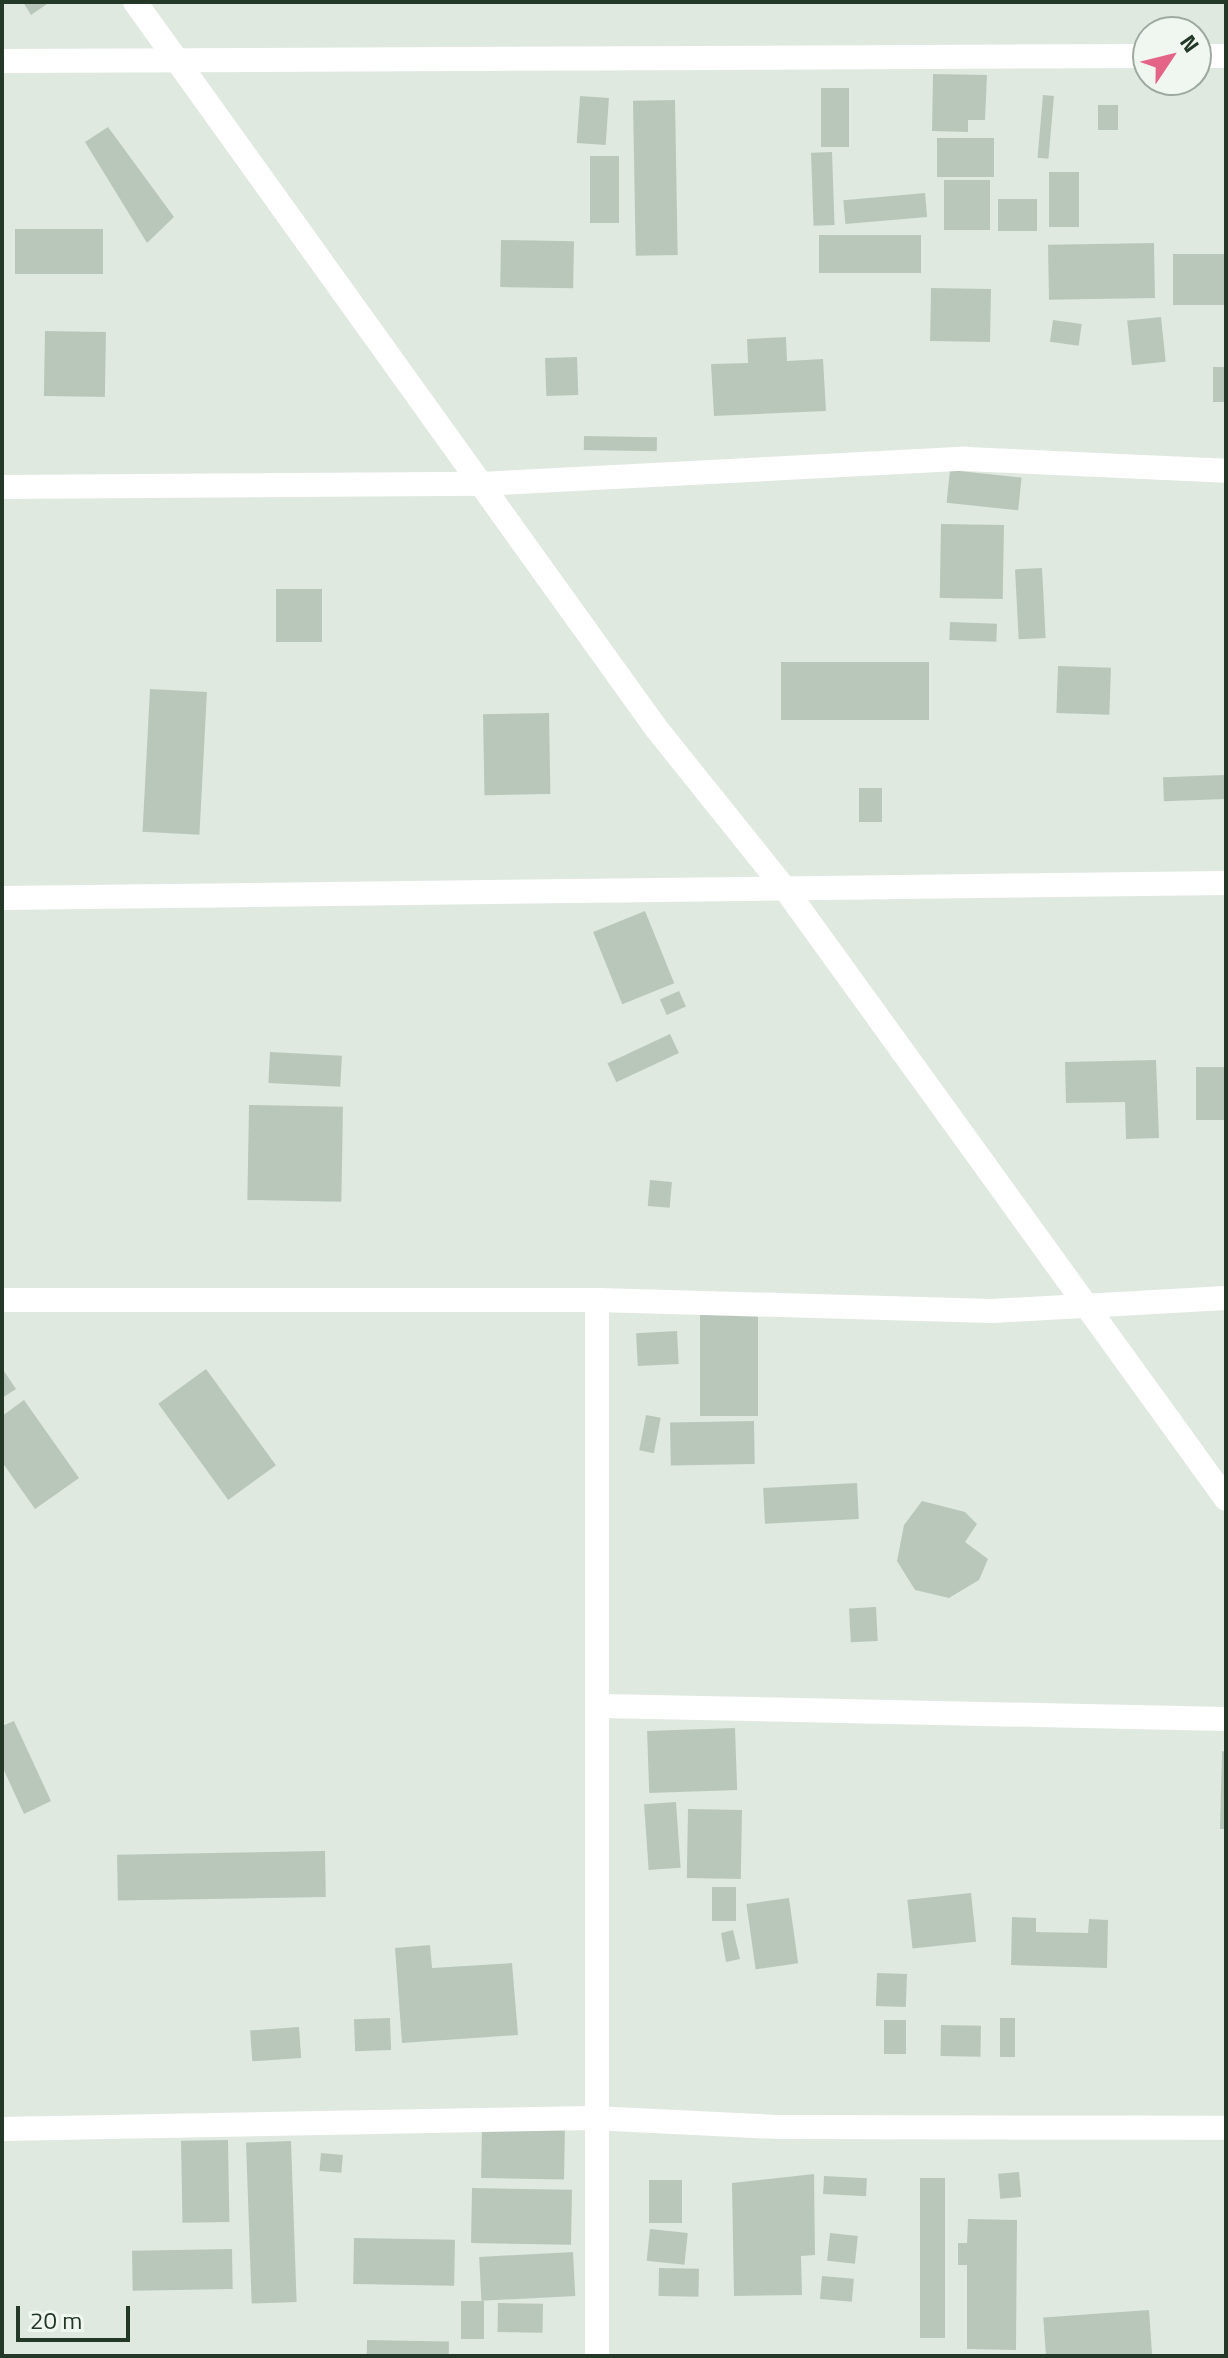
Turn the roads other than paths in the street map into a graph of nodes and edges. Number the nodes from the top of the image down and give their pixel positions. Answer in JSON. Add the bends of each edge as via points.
{"nodes":[{"id":1,"x":135,"y":2,"type":"edge"},
{"id":2,"x":1132,"y":56,"type":"edge"},
{"id":3,"x":176,"y":59,"type":"junction"},
{"id":4,"x":2,"y":61,"type":"edge"},
{"id":5,"x":1226,"y":471,"type":"edge"},
{"id":6,"x":481,"y":484,"type":"junction"},
{"id":7,"x":2,"y":487,"type":"edge"},
{"id":8,"x":1226,"y":883,"type":"edge"},
{"id":9,"x":786,"y":890,"type":"junction"},
{"id":10,"x":2,"y":898,"type":"edge"},
{"id":11,"x":1226,"y":1298,"type":"edge"},
{"id":12,"x":2,"y":1300,"type":"edge"},
{"id":13,"x":597,"y":1300,"type":"junction"},
{"id":14,"x":1089,"y":1302,"type":"junction"},
{"id":15,"x":1226,"y":1499,"type":"edge"},
{"id":16,"x":602,"y":1706,"type":"junction"},
{"id":17,"x":1226,"y":1719,"type":"edge"},
{"id":18,"x":593,"y":2118,"type":"junction"},
{"id":19,"x":1226,"y":2128,"type":"edge"},
{"id":20,"x":2,"y":2129,"type":"edge"},
{"id":21,"x":597,"y":2356,"type":"edge"}],
"edges":[{"from":1,"to":3,"type":"street"},
{"from":2,"to":3,"type":"street"},
{"from":3,"to":4,"type":"street"},
{"from":3,"to":6,"type":"street","via":[[296,216]]},
{"from":5,"to":6,"type":"street","via":[[966,459]]},
{"from":6,"to":7,"type":"street"},
{"from":6,"to":9,"type":"street","via":[[656,728]]},
{"from":8,"to":9,"type":"street"},
{"from":9,"to":10,"type":"street"},
{"from":9,"to":14,"type":"street"},
{"from":11,"to":14,"type":"street"},
{"from":12,"to":13,"type":"street"},
{"from":13,"to":14,"type":"street","via":[[992,1311]]},
{"from":13,"to":16,"type":"street"},
{"from":14,"to":15,"type":"street"},
{"from":16,"to":17,"type":"street"},
{"from":16,"to":18,"type":"street"},
{"from":18,"to":19,"type":"street","via":[[780,2127]]},
{"from":18,"to":20,"type":"street"},
{"from":18,"to":21,"type":"street"}]}
